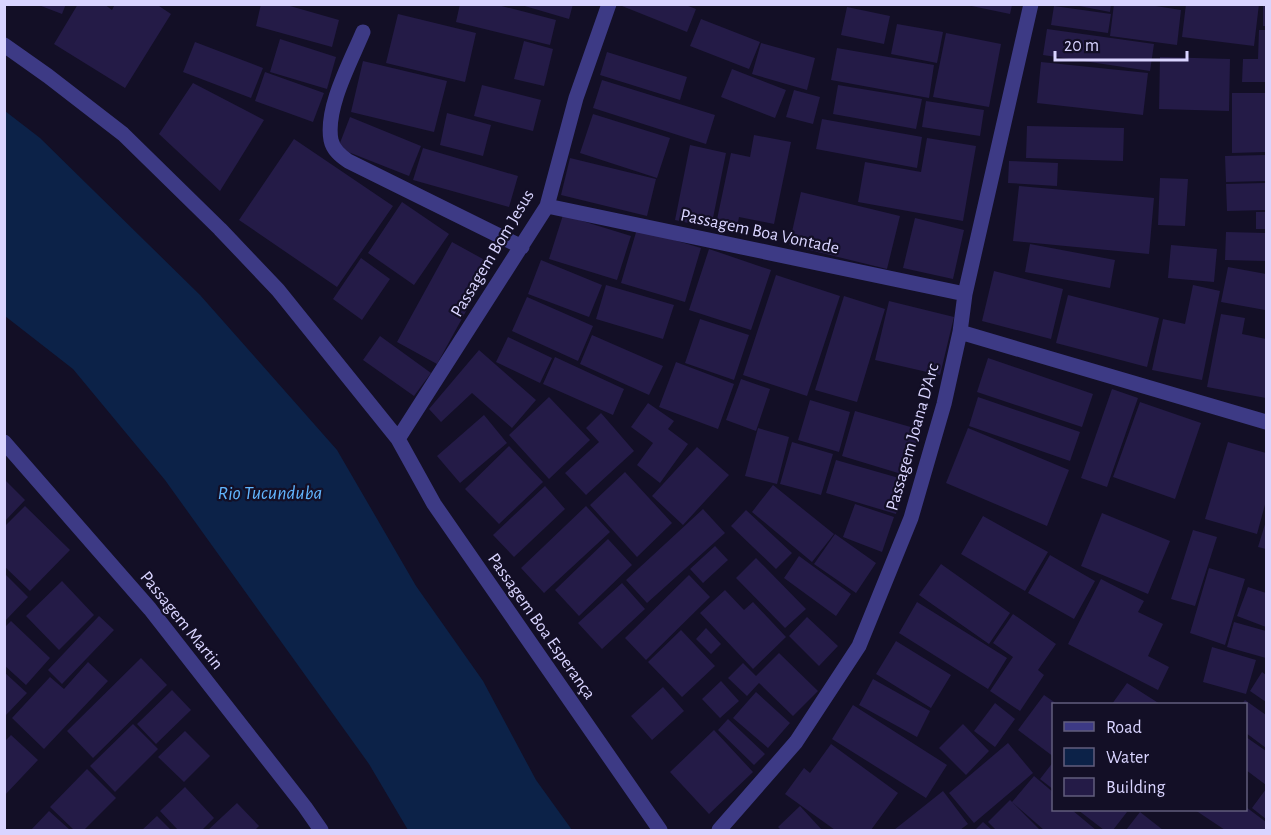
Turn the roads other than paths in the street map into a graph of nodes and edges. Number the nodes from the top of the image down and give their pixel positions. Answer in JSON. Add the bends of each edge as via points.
{"nodes":[{"id":1,"x":609,"y":4,"type":"edge"},
{"id":2,"x":1031,"y":4,"type":"edge"},
{"id":3,"x":363,"y":32,"type":"dead end"},
{"id":4,"x":4,"y":45,"type":"edge"},
{"id":5,"x":547,"y":206,"type":"junction"},
{"id":6,"x":522,"y":247,"type":"junction"},
{"id":7,"x":965,"y":294,"type":"junction"},
{"id":8,"x":960,"y":332,"type":"junction"},
{"id":9,"x":1266,"y":422,"type":"edge"},
{"id":10,"x":398,"y":439,"type":"junction"},
{"id":11,"x":4,"y":442,"type":"edge"},
{"id":12,"x":321,"y":831,"type":"edge"},
{"id":13,"x":660,"y":831,"type":"edge"},
{"id":14,"x":719,"y":831,"type":"edge"}],
"edges":[{"from":1,"to":5,"type":"street","name":"Passagem Bom Jesus","via":[[576,98]]},
{"from":2,"to":7,"type":"street","name":"Passagem Joana D’Arc"},
{"from":3,"to":6,"type":"street","via":[[332,117],[331,141],[337,153]]},
{"from":4,"to":10,"type":"street","name":"Passagem Boa Esperança","via":[[123,134],[220,229],[278,290]]},
{"from":5,"to":6,"type":"street","name":"Passagem Bom Jesus"},
{"from":5,"to":7,"type":"street","name":"Passagem Boa Vontade"},
{"from":6,"to":10,"type":"street","name":"Passagem Bom Jesus"},
{"from":7,"to":8,"type":"street","name":"Passagem Joana D’Arc"},
{"from":8,"to":9,"type":"street"},
{"from":8,"to":14,"type":"street","name":"Passagem Joana D’Arc","via":[[911,518],[859,646],[795,742]]},
{"from":10,"to":13,"type":"street","name":"Passagem Boa Esperança","via":[[434,504]]},
{"from":11,"to":12,"type":"street","name":"Passagem Martin","via":[[150,609]]}]}
